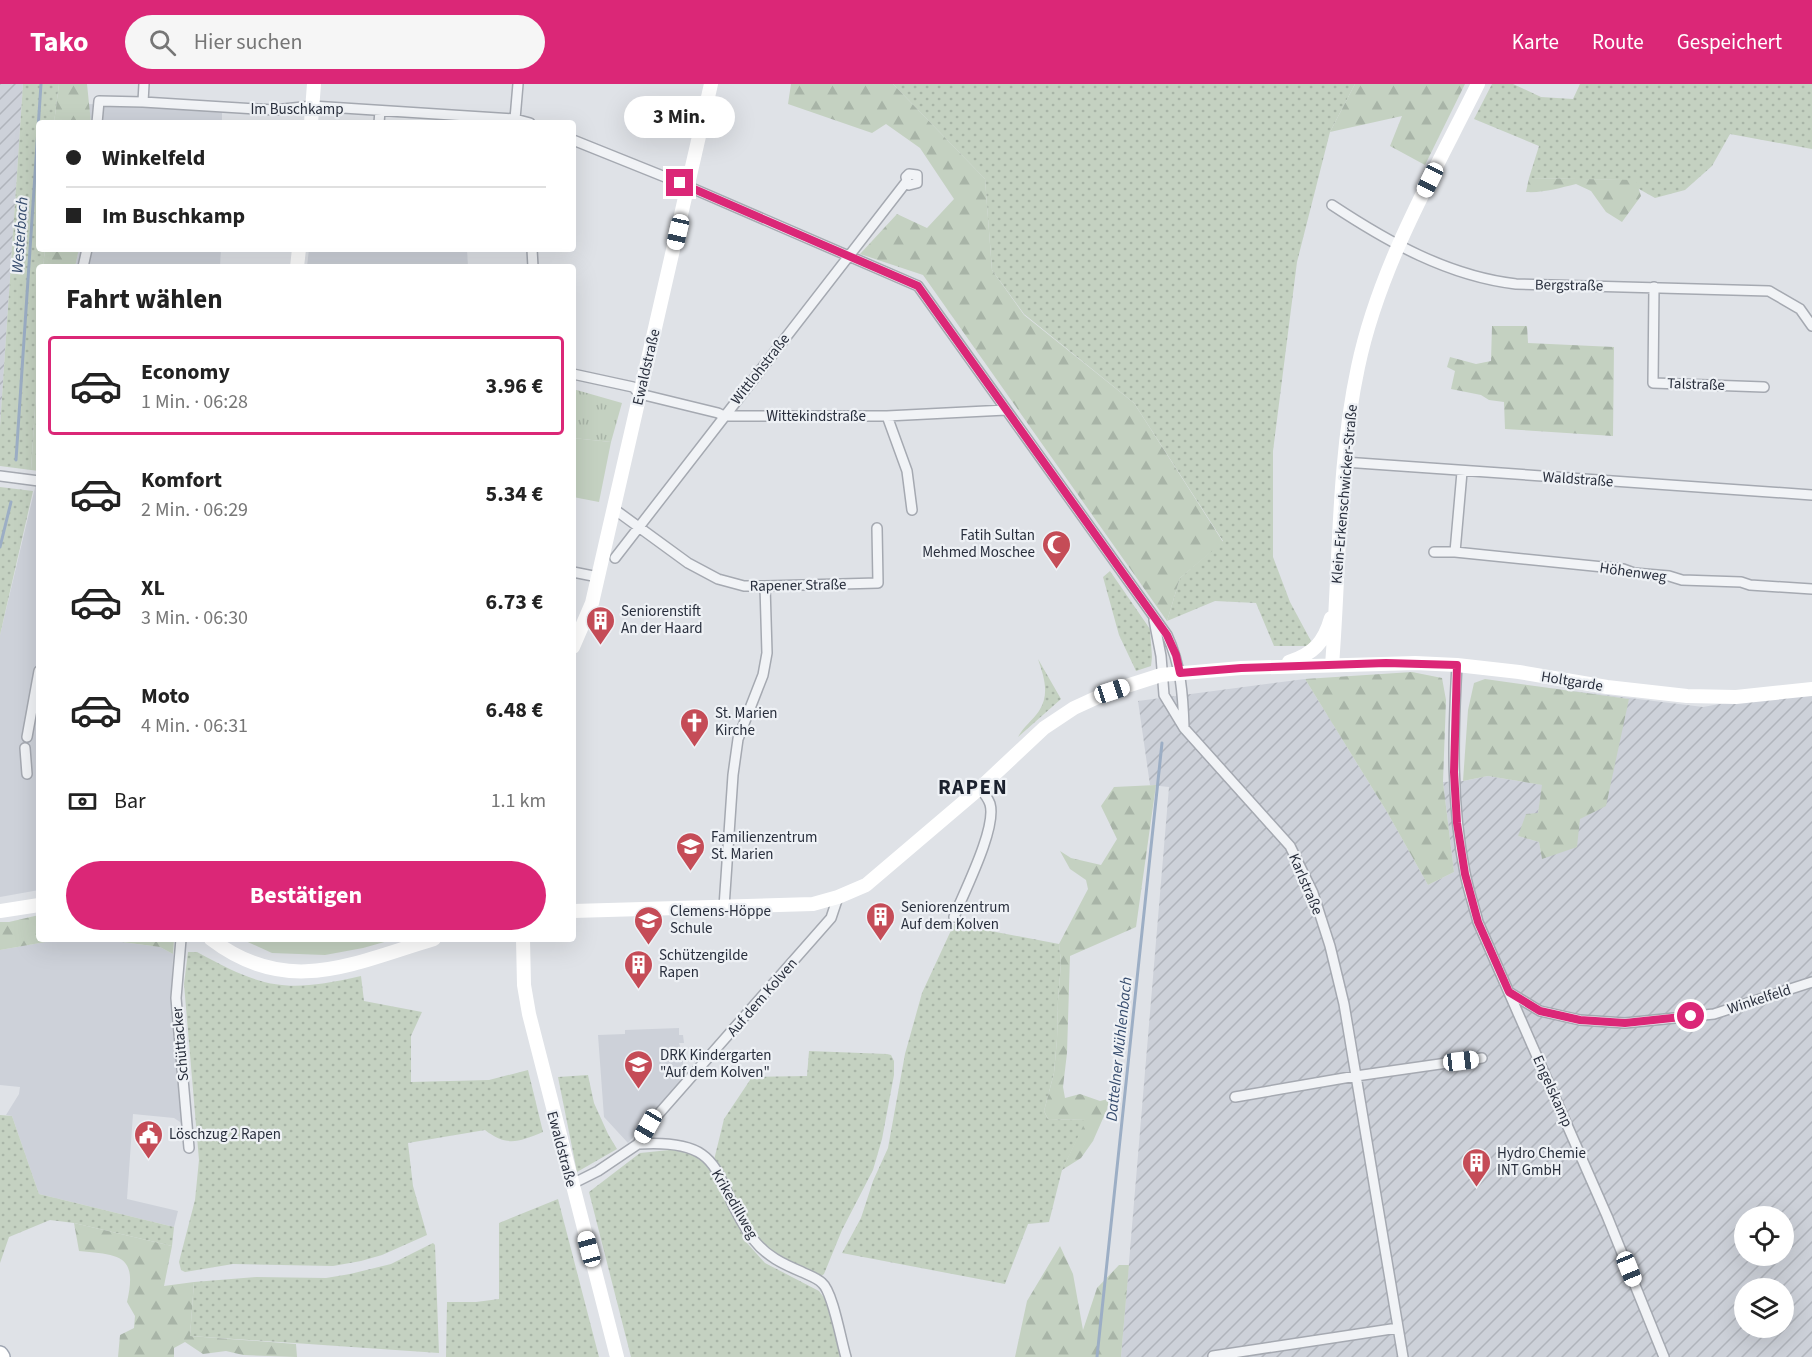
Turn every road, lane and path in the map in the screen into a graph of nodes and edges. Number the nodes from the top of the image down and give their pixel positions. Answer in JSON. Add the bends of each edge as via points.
{"nodes":[{"id":1,"x":144,"y":84,"type":"edge"},
{"id":2,"x":314,"y":84,"type":"edge"},
{"id":3,"x":518,"y":84,"type":"edge"},
{"id":4,"x":1478,"y":84,"type":"edge"},
{"id":5,"x":707,"y":85,"type":"edge"},
{"id":6,"x":143,"y":102,"type":"junction"},
{"id":7,"x":312,"y":106,"type":"junction"},
{"id":8,"x":380,"y":111,"type":"junction"},
{"id":9,"x":97,"y":120,"type":"edge"},
{"id":10,"x":310,"y":120,"type":"edge"},
{"id":11,"x":379,"y":120,"type":"edge"},
{"id":12,"x":509,"y":120,"type":"edge"},
{"id":13,"x":523,"y":120,"type":"edge"},
{"id":14,"x":576,"y":141,"type":"edge"},
{"id":15,"x":906,"y":181,"type":"dead end"},
{"id":16,"x":688,"y":187,"type":"junction"},
{"id":17,"x":1332,"y":205,"type":"dead end"},
{"id":18,"x":1399,"y":245,"type":"junction"},
{"id":19,"x":849,"y":255,"type":"junction"},
{"id":20,"x":1654,"y":287,"type":"junction"},
{"id":21,"x":1812,"y":326,"type":"edge"},
{"id":22,"x":576,"y":375,"type":"edge"},
{"id":23,"x":1764,"y":387,"type":"dead end"},
{"id":24,"x":640,"y":394,"type":"junction"},
{"id":25,"x":1006,"y":410,"type":"junction"},
{"id":26,"x":724,"y":416,"type":"junction"},
{"id":27,"x":887,"y":416,"type":"junction"},
{"id":28,"x":1344,"y":462,"type":"junction"},
{"id":29,"x":1462,"y":472,"type":"junction"},
{"id":30,"x":0,"y":476,"type":"edge"},
{"id":31,"x":36,"y":481,"type":"edge"},
{"id":32,"x":1812,"y":495,"type":"edge"},
{"id":33,"x":614,"y":509,"type":"junction"},
{"id":34,"x":912,"y":510,"type":"dead end"},
{"id":35,"x":638,"y":527,"type":"junction"},
{"id":36,"x":877,"y":528,"type":"dead end"},
{"id":37,"x":1434,"y":552,"type":"dead end"},
{"id":38,"x":1455,"y":552,"type":"junction"},
{"id":39,"x":615,"y":558,"type":"dead end"},
{"id":40,"x":576,"y":573,"type":"edge"},
{"id":41,"x":598,"y":577,"type":"junction"},
{"id":42,"x":765,"y":586,"type":"junction"},
{"id":43,"x":1812,"y":589,"type":"edge"},
{"id":44,"x":1335,"y":605,"type":"junction"},
{"id":45,"x":1153,"y":616,"type":"junction"},
{"id":46,"x":1327,"y":632,"type":"junction"},
{"id":47,"x":576,"y":640,"type":"edge"},
{"id":48,"x":1328,"y":665,"type":"junction"},
{"id":49,"x":1457,"y":665,"type":"junction"},
{"id":50,"x":1269,"y":667,"type":"junction"},
{"id":51,"x":1180,"y":673,"type":"junction"},
{"id":52,"x":1161,"y":675,"type":"junction"},
{"id":53,"x":36,"y":688,"type":"edge"},
{"id":54,"x":1812,"y":688,"type":"edge"},
{"id":55,"x":1185,"y":728,"type":"junction"},
{"id":56,"x":27,"y":737,"type":"dead end"},
{"id":57,"x":25,"y":748,"type":"dead end"},
{"id":58,"x":27,"y":774,"type":"dead end"},
{"id":59,"x":980,"y":788,"type":"junction"},
{"id":60,"x":838,"y":897,"type":"junction"},
{"id":61,"x":36,"y":905,"type":"edge"},
{"id":62,"x":724,"y":907,"type":"junction"},
{"id":63,"x":0,"y":911,"type":"edge"},
{"id":64,"x":576,"y":912,"type":"edge"},
{"id":65,"x":954,"y":916,"type":"dead end"},
{"id":66,"x":181,"y":942,"type":"edge"},
{"id":67,"x":215,"y":942,"type":"edge"},
{"id":68,"x":424,"y":942,"type":"edge"},
{"id":69,"x":522,"y":942,"type":"edge"},
{"id":70,"x":1812,"y":982,"type":"edge"},
{"id":71,"x":1509,"y":992,"type":"junction"},
{"id":72,"x":1482,"y":1058,"type":"dead end"},
{"id":73,"x":1356,"y":1076,"type":"junction"},
{"id":74,"x":1235,"y":1097,"type":"dead end"},
{"id":75,"x":638,"y":1144,"type":"junction"},
{"id":76,"x":189,"y":1148,"type":"dead end"},
{"id":77,"x":572,"y":1184,"type":"junction"},
{"id":78,"x":1398,"y":1328,"type":"junction"},
{"id":79,"x":1214,"y":1356,"type":"edge"},
{"id":80,"x":617,"y":1357,"type":"edge"},
{"id":81,"x":846,"y":1357,"type":"edge"},
{"id":82,"x":1403,"y":1357,"type":"edge"},
{"id":83,"x":1664,"y":1357,"type":"edge"}],
"edges":[{"from":1,"to":6,"type":"street"},
{"from":2,"to":7,"type":"street"},
{"from":3,"to":13,"type":"street"},
{"from":4,"to":18,"type":"street","name":"Klein-Erkenschwicker-Straße"},
{"from":5,"to":16,"type":"street","name":"Ewaldstraße"},
{"from":6,"to":7,"type":"street","name":"Im Buschkamp","via":[[274,110]]},
{"from":6,"to":9,"type":"street","name":"Im Buschkamp","via":[[99,101]]},
{"from":7,"to":8,"type":"street","name":"Im Buschkamp"},
{"from":7,"to":10,"type":"street"},
{"from":8,"to":11,"type":"street"},
{"from":8,"to":12,"type":"street","name":"Im Buschkamp"},
{"from":14,"to":16,"type":"street"},
{"from":15,"to":19,"type":"street","name":"Wittlohstraße"},
{"from":16,"to":19,"type":"street"},
{"from":16,"to":24,"type":"street","name":"Ewaldstraße"},
{"from":17,"to":18,"type":"street","name":"Bergstraße"},
{"from":18,"to":20,"type":"street","name":"Bergstraße","via":[[1441,266],[1490,281]]},
{"from":18,"to":28,"type":"street","name":"Klein-Erkenschwicker-Straße","via":[[1358,366]]},
{"from":19,"to":25,"type":"street","via":[[918,286]]},
{"from":19,"to":26,"type":"street","name":"Wittlohstraße"},
{"from":20,"to":21,"type":"street","name":"Bergstraße","via":[[1769,291],[1800,309]]},
{"from":20,"to":23,"type":"street","name":"Talstraße","via":[[1653,383]]},
{"from":22,"to":24,"type":"street","name":"Wittekindstraße","via":[[633,387]]},
{"from":24,"to":26,"type":"street","name":"Wittekindstraße"},
{"from":24,"to":33,"type":"street","name":"Ewaldstraße"},
{"from":25,"to":27,"type":"street","name":"Wittekindstraße"},
{"from":25,"to":45,"type":"street"},
{"from":26,"to":27,"type":"street","name":"Wittekindstraße"},
{"from":26,"to":35,"type":"street","name":"Wittlohstraße"},
{"from":27,"to":34,"type":"street","name":"Wittekindstraße","via":[[906,471]]},
{"from":28,"to":29,"type":"street","name":"Waldstraße"},
{"from":28,"to":44,"type":"street","name":"Klein-Erkenschwicker-Straße"},
{"from":29,"to":32,"type":"street","name":"Waldstraße"},
{"from":29,"to":38,"type":"street"},
{"from":30,"to":31,"type":"street"},
{"from":33,"to":35,"type":"street","name":"Rapener Straße"},
{"from":33,"to":41,"type":"street","name":"Ewaldstraße"},
{"from":35,"to":39,"type":"street","name":"Wittlohstraße"},
{"from":35,"to":42,"type":"street","name":"Rapener Straße","via":[[718,579],[744,586]]},
{"from":36,"to":42,"type":"street","name":"Rapener Straße","via":[[878,583]]},
{"from":37,"to":38,"type":"street","name":"Höhenweg"},
{"from":38,"to":43,"type":"street","name":"Höhenweg","via":[[1623,569],[1682,580]]},
{"from":40,"to":41,"type":"street"},
{"from":41,"to":47,"type":"street","name":"Ewaldstraße"},
{"from":42,"to":62,"type":"street","via":[[767,653],[763,675],[738,739]]},
{"from":44,"to":46,"type":"street","name":"Klein-Erkenschwicker-Straße"},
{"from":44,"to":48,"type":"street","name":"Klein-Erkenschwicker-Straße"},
{"from":45,"to":51,"type":"street","via":[[1167,635]]},
{"from":45,"to":52,"type":"street","name":"Karlstraße"},
{"from":46,"to":48,"type":"street","name":"Klein-Erkenschwicker-Straße"},
{"from":46,"to":50,"type":"street","name":"Klein-Erkenschwicker-Straße","via":[[1312,652]]},
{"from":48,"to":49,"type":"street","name":"Holtgarde"},
{"from":48,"to":50,"type":"street","name":"Holtgarde"},
{"from":49,"to":54,"type":"street","name":"Holtgarde","via":[[1687,696],[1736,697]]},
{"from":49,"to":71,"type":"street","via":[[1457,823],[1478,922]]},
{"from":50,"to":51,"type":"street"},
{"from":51,"to":52,"type":"street"},
{"from":51,"to":55,"type":"street"},
{"from":52,"to":55,"type":"street","name":"Karlstraße","via":[[1164,695]]},
{"from":52,"to":59,"type":"street","via":[[1074,708],[1044,728]]},
{"from":53,"to":56,"type":"street"},
{"from":55,"to":73,"type":"street","name":"Karlstraße","via":[[1290,846],[1313,893],[1330,946]]},
{"from":57,"to":58,"type":"street"},
{"from":59,"to":60,"type":"street","via":[[883,872],[866,885]]},
{"from":59,"to":65,"type":"street","via":[[990,803],[991,819]]},
{"from":60,"to":62,"type":"street","via":[[813,904]]},
{"from":60,"to":75,"type":"street","name":"Auf dem Kolven","via":[[831,918],[648,1126]]},
{"from":61,"to":63,"type":"street"},
{"from":62,"to":64,"type":"street"},
{"from":66,"to":76,"type":"street","name":"Schüttacker","via":[[176,998]]},
{"from":67,"to":68,"type":"street","via":[[248,961],[291,972],[332,970]]},
{"from":69,"to":77,"type":"street","name":"Ewaldstraße","via":[[526,1001]]},
{"from":70,"to":71,"type":"street","name":"Winkelfeld","via":[[1714,1014],[1625,1023],[1580,1020],[1540,1011]]},
{"from":71,"to":83,"type":"street","name":"Engelskamp"},
{"from":72,"to":73,"type":"street"},
{"from":73,"to":74,"type":"street"},
{"from":73,"to":78,"type":"street","name":"Karlstraße"},
{"from":75,"to":77,"type":"street","name":"Auf dem Kolven"},
{"from":75,"to":81,"type":"street","name":"Krikedillweg","via":[[680,1145],[698,1150],[711,1162],[763,1250],[823,1283],[830,1294]]},
{"from":77,"to":80,"type":"street","name":"Ewaldstraße"},
{"from":78,"to":79,"type":"street"},
{"from":78,"to":82,"type":"street","name":"Karlstraße"}]}
